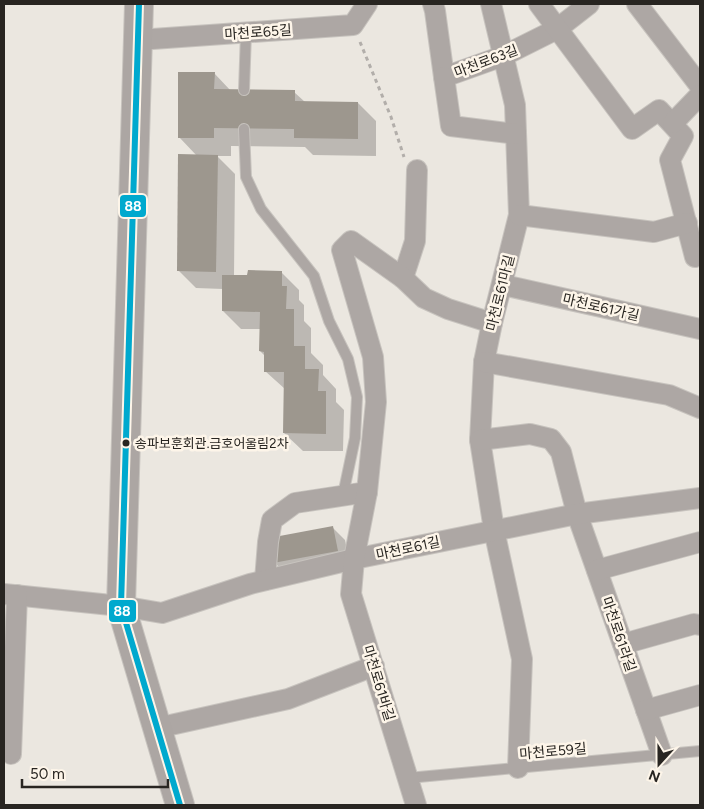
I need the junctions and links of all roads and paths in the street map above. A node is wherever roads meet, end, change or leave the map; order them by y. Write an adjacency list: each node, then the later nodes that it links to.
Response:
1 (139, 4): 11 (street)
2 (367, 4): 8 (street)
3 (433, 4): 13 (street, 마천로63길)
4 (491, 4): 12 (street, 마천로61마길)
5 (539, 4): 9 (street)
6 (589, 4): 9 (street, 마천로63길)
7 (638, 4): 14 (street)
8 (352, 25): 10 (street, 마천로65길); 20 (path)
9 (557, 29): 12 (street, 마천로63길); 17 (street)
10 (246, 33): 11 (street, 마천로65길); 15 (lane)
11 (138, 40): 41 (street)
12 (503, 56): 13 (street, 마천로63길); 19 (street, 마천로61마길)
13 (444, 77): 19 (street)
14 (700, 86)
15 (244, 90)
16 (700, 95): 17 (street)
17 (672, 123): 22 (street)
18 (244, 129): 32 (lane)
19 (516, 134): 21 (street, 마천로61마길)
20 (411, 164): 24 (street)
21 (519, 216): 22 (street); 25 (street, 마천로61마길)
22 (687, 223): 23 (street)
23 (695, 257)
24 (403, 278): 26 (street); 31 (street, 마천로61바길)
25 (503, 285): 26 (street, 마천로61마길); 27 (street, 마천로61가길)
26 (492, 324): 28 (street, 마천로61마길)
27 (700, 329)
28 (484, 362): 29 (street); 30 (street, 마천로61마길)
29 (700, 408)
30 (480, 440): 34 (street, 마천로61라길); 35 (street, 마천로61마길)
31 (367, 492): 32 (street); 37 (street, 마천로61바길)
32 (343, 495): 39 (street)
33 (700, 498): 34 (street, 마천로61길)
34 (577, 514): 35 (street, 마천로61길); 38 (street, 마천로61라길)
35 (494, 530): 37 (street, 마천로61길); 51 (street, 마천로61마길)
36 (700, 542): 38 (street)
37 (354, 559): 39 (street, 마천로61길); 44 (street, 마천로61바길)
38 (597, 570): 43 (street, 마천로61라길)
39 (265, 580): 41 (street, 마천로61길)
40 (11, 594): 41 (street, 마천로61길); 49 (street)
41 (121, 606): 47 (street)
42 (700, 625): 43 (street)
43 (622, 644): 46 (street, 마천로61라길)
44 (374, 666): 47 (street); 52 (street, 마천로61바길)
45 (700, 695): 46 (street)
46 (646, 710): 50 (street, 마천로61라길)
47 (157, 728): 53 (street)
48 (700, 751): 50 (lane, 마천로59길)
49 (11, 754)
50 (662, 755): 51 (lane, 마천로59길)
51 (518, 768): 52 (lane, 마천로59길)
52 (408, 778): 54 (street, 마천로61바길)
53 (180, 805)
54 (416, 805)

